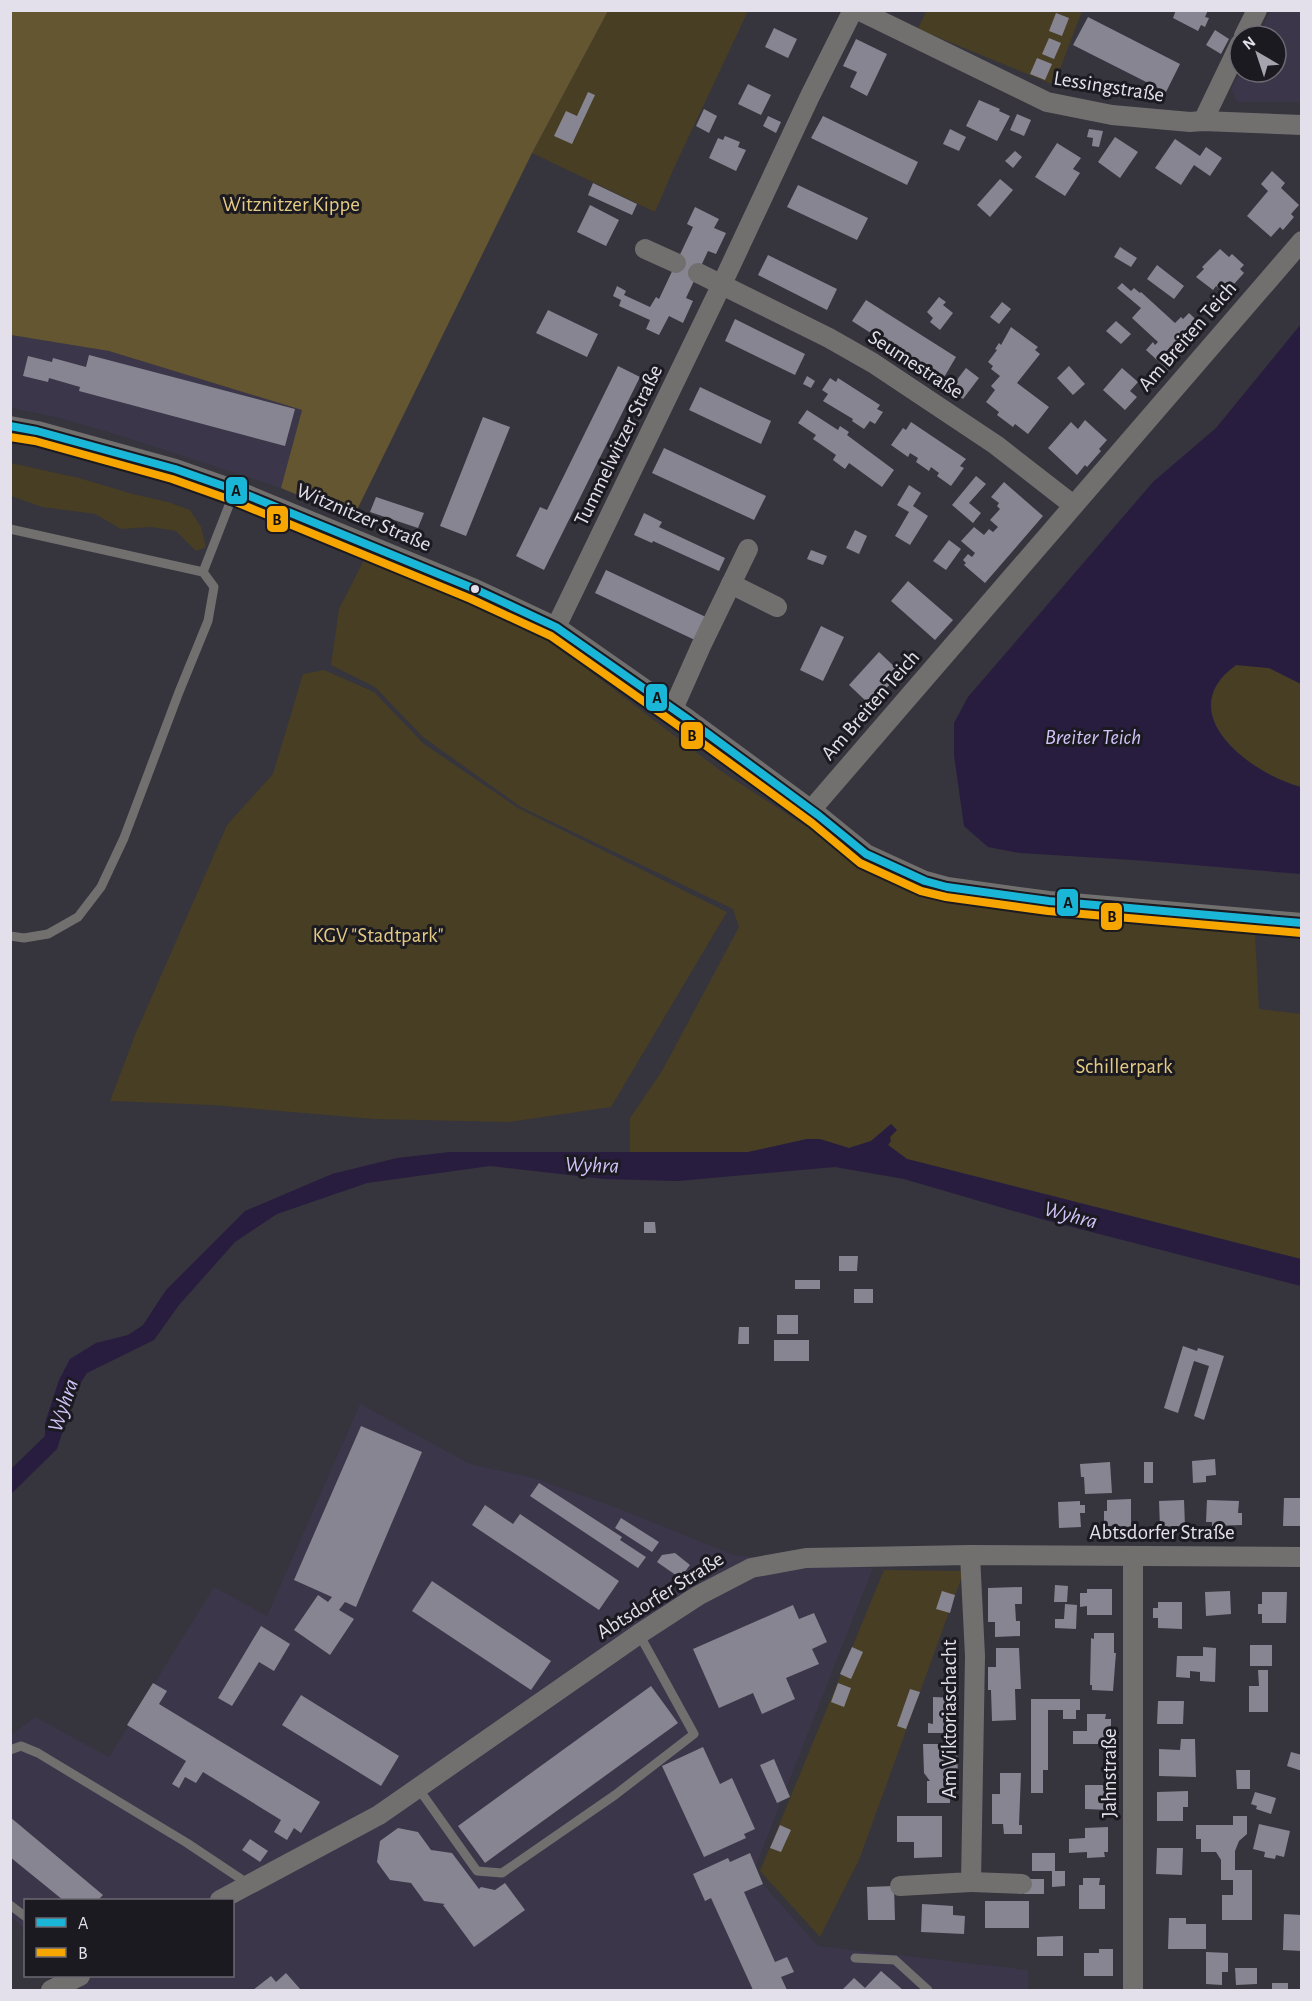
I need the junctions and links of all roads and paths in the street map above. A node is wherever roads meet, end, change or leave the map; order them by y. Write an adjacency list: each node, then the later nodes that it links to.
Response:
1 (856, 10): 5 (street, Lessingstraße); 11 (street, Tummelwitzer Straße)
2 (1257, 10): 3 (street)
3 (1250, 24)
4 (1228, 69): 5 (street)
5 (1203, 121): 6 (street, Lessingstraße)
6 (1302, 125)
7 (1302, 241): 14 (street, Am Breiten Teich)
8 (645, 249): 9 (street)
9 (676, 263)
10 (698, 273): 11 (street)
11 (722, 284): 14 (street, Seumestraße); 20 (street, Tummelwitzer Straße)
12 (10, 426): 13 (street, Witznitzer Straße)
13 (235, 490): 17 (lane); 20 (street, Witznitzer Straße)
14 (1073, 504): 22 (street, Am Breiten Teich)
15 (10, 529): 17 (lane)
16 (748, 549): 18 (street)
17 (202, 572): 24 (lane)
18 (731, 584): 19 (street); 21 (street)
19 (777, 607)
20 (556, 627): 21 (street, Witznitzer Straße)
21 (673, 709): 22 (street, Witznitzer Straße)
22 (811, 810): 23 (street)
23 (1302, 923)
24 (10, 936)
25 (970, 1555): 26 (street, Abtsdorfer Straße); 28 (street, Abtsdorfer Straße); 31 (street, Am Viktoriaschacht)
26 (1133, 1556): 27 (street, Abtsdorfer Straße); 42 (street, Jahnstraße)
27 (1302, 1557)
28 (639, 1634): 30 (street, Abtsdorfer Straße); 30 (lane)
29 (10, 1750): 33 (lane)
30 (418, 1788): 33 (street, Abtsdorfer Straße)
31 (971, 1882): 32 (street); 34 (street)
32 (1022, 1884)
33 (250, 1885): 35 (street, Abtsdorfer Straße)
34 (900, 1886)
35 (222, 1899)
36 (10, 1905): 37 (lane)
37 (24, 1916)
38 (855, 1958): 41 (lane)
39 (78, 1977): 40 (street)
40 (51, 1990)
41 (928, 1990)
42 (1133, 1990)

